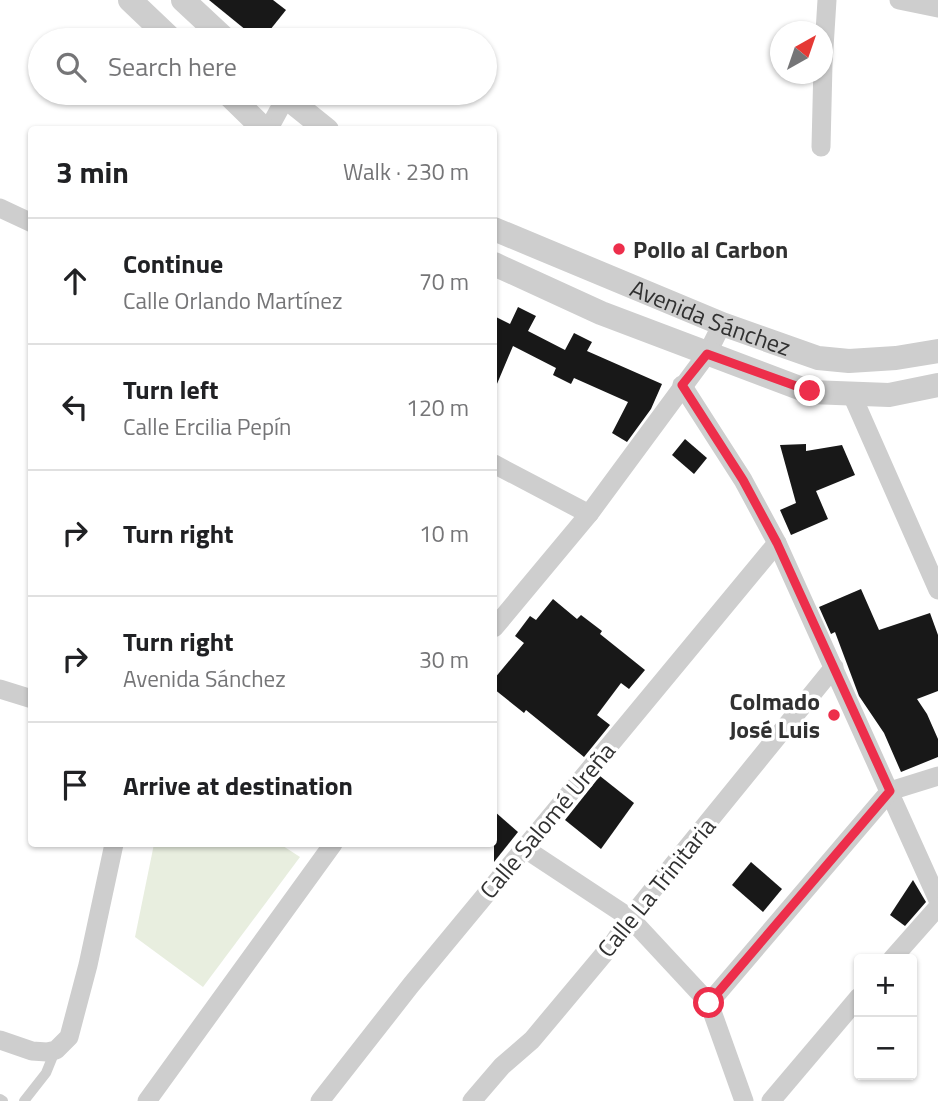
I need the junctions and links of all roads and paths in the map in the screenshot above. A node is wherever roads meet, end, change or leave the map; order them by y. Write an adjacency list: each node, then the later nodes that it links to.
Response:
1 (130, 0): 6 (street)
2 (183, 0): 7 (street)
3 (827, 0): 14 (street)
4 (899, 0): 5 (street)
5 (938, 8)
6 (159, 28)
7 (213, 28)
8 (240, 105): 11 (street)
9 (278, 105): 12 (street)
10 (296, 105): 13 (street)
11 (263, 126)
12 (269, 126)
13 (322, 126)
14 (821, 147)
15 (0, 208): 16 (street)
16 (28, 221)
17 (497, 230): 19 (street, Avenida Sánchez)
18 (497, 265): 21 (street, Avenida Sánchez)
19 (722, 324): 20 (street, Avenida Sánchez); 21 (street)
20 (938, 351)
21 (707, 354): 22 (street); 24 (street, Avenida Sánchez)
22 (682, 385): 26 (street); 27 (street)
23 (938, 385): 24 (street, Avenida Sánchez)
24 (852, 395): 28 (street)
25 (497, 466): 26 (street)
26 (589, 514): 29 (street)
27 (777, 543): 30 (street); 37 (street, Calle Salomé Ureña)
28 (938, 590)
29 (497, 624)
30 (834, 667): 34 (street); 40 (street, Calle La Trinitaria)
31 (0, 689): 32 (street)
32 (28, 698)
33 (938, 776): 34 (street)
34 (890, 791): 38 (street); 42 (street)
35 (113, 847): 45 (street)
36 (331, 847): 47 (street)
37 (524, 848): 40 (street); 48 (street, Calle Salomé Ureña)
38 (938, 900)
39 (938, 907): 41 (street)
40 (630, 918): 42 (street); 49 (street, Calle La Trinitaria)
41 (896, 954)
42 (709, 1003): 50 (street)
43 (854, 1003): 51 (street)
44 (0, 1040): 45 (street)
45 (63, 1043): 46 (lane)
46 (24, 1101)
47 (147, 1101)
48 (320, 1101)
49 (471, 1101)
50 (744, 1101)
51 (771, 1101)

